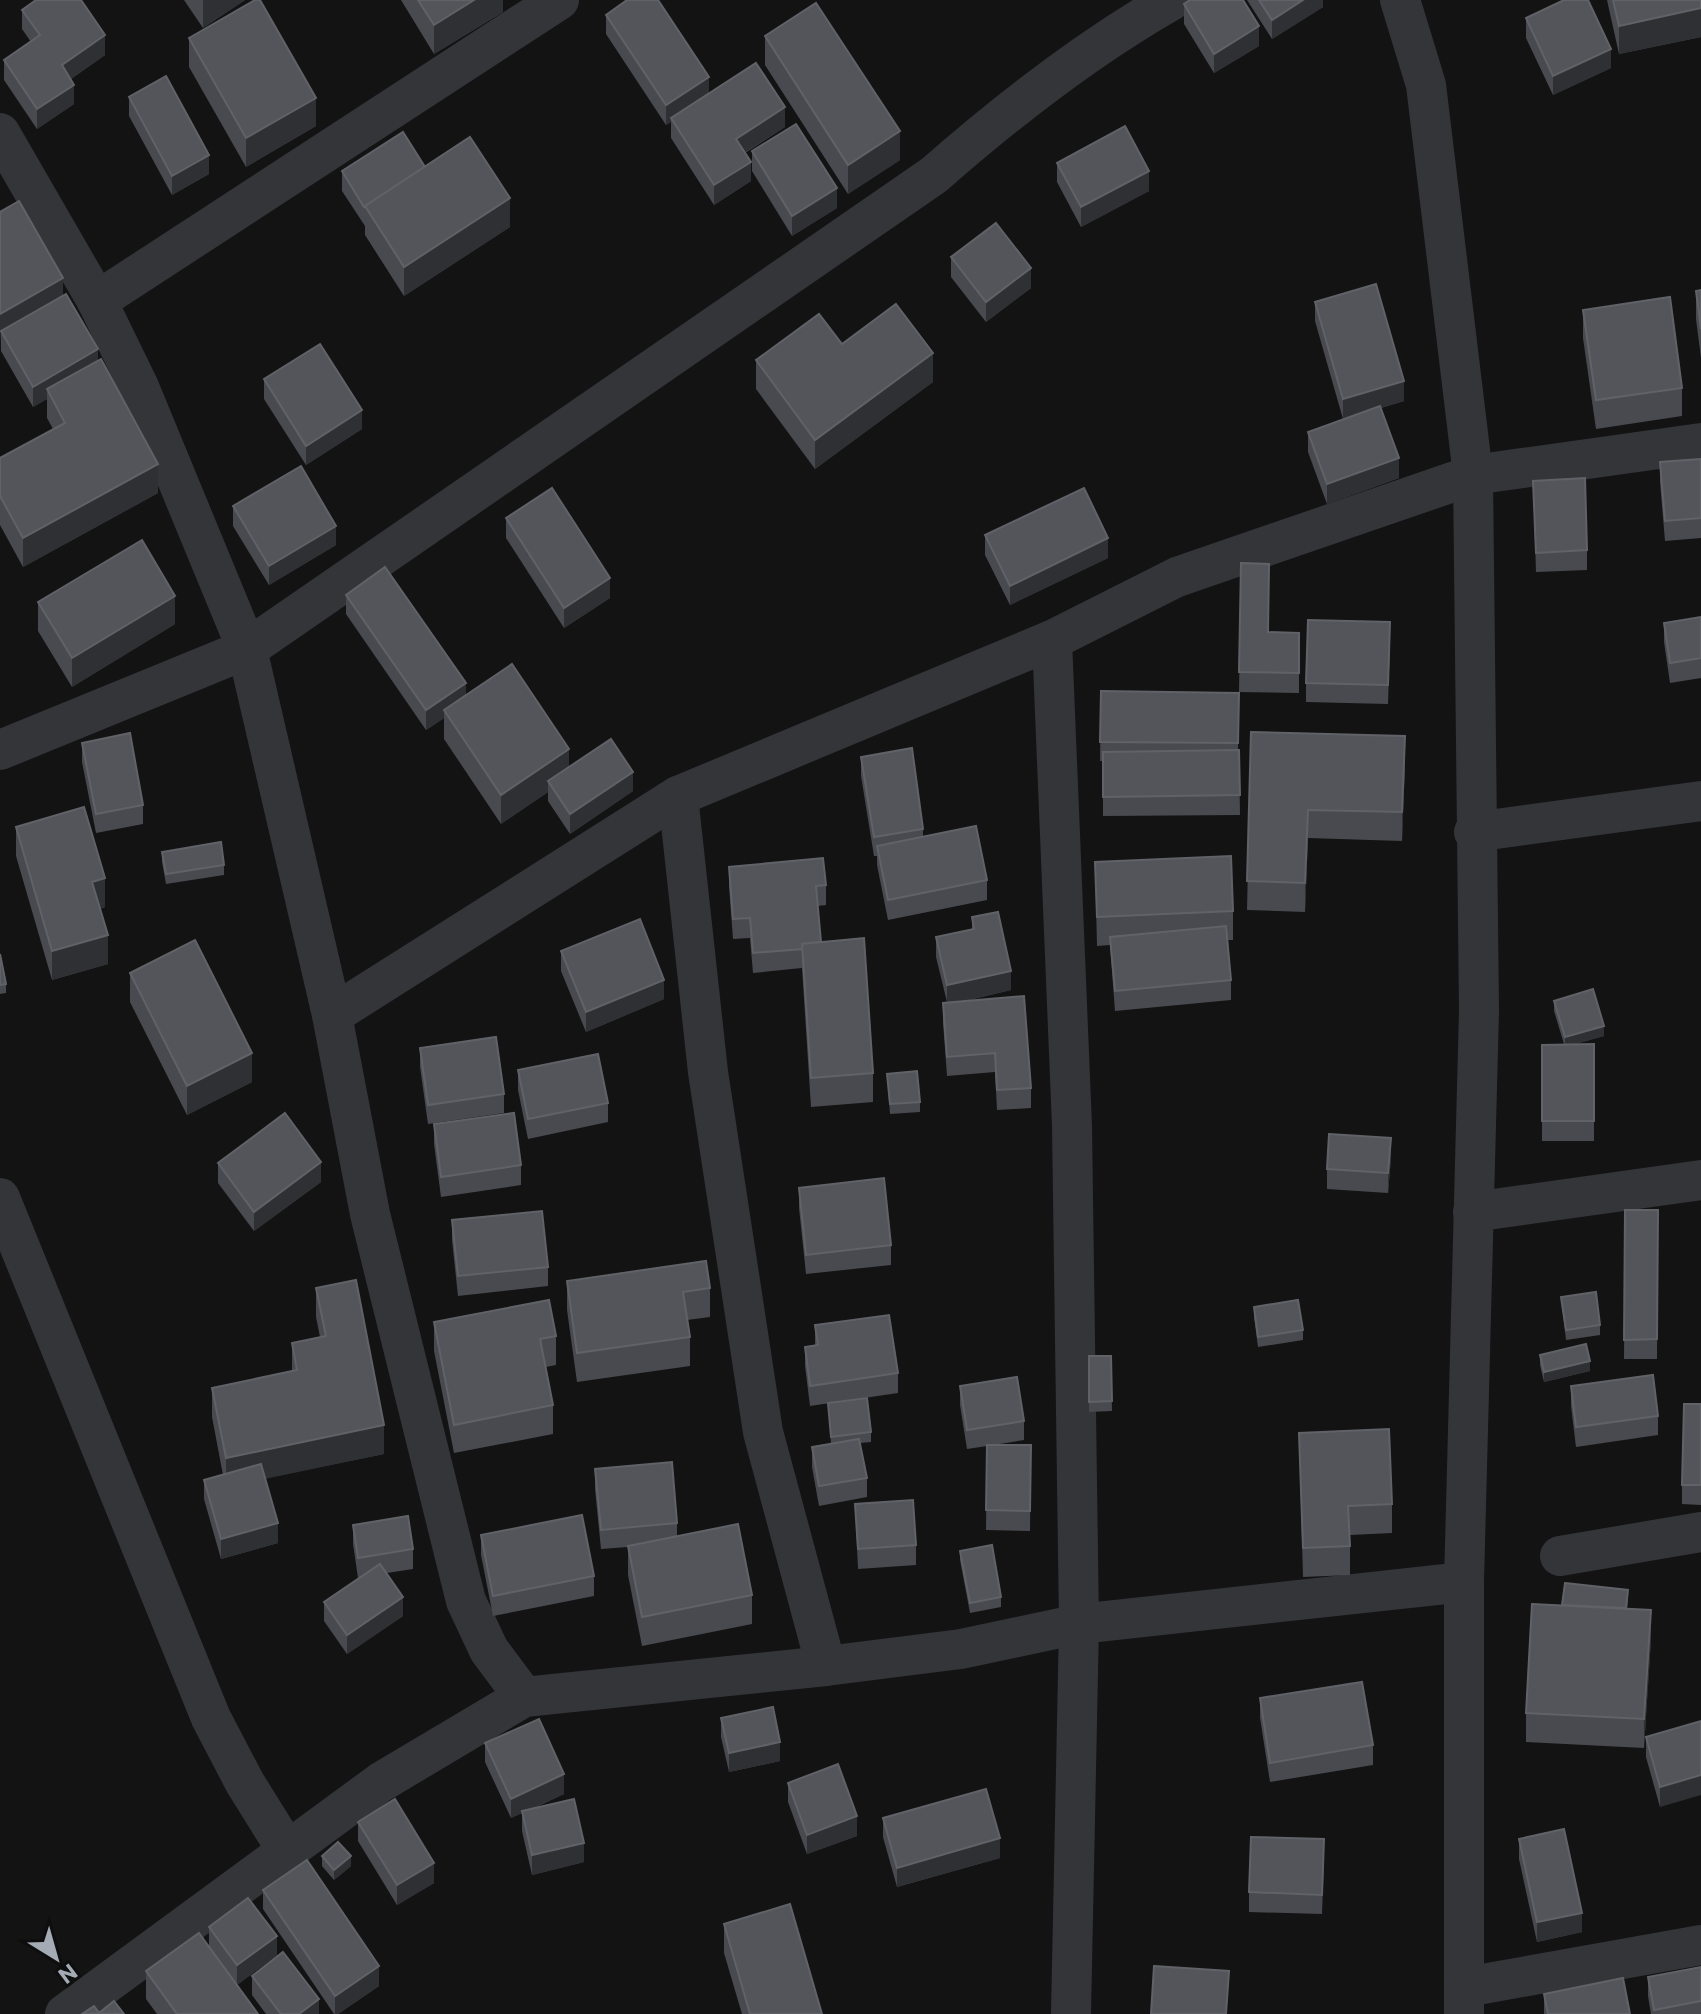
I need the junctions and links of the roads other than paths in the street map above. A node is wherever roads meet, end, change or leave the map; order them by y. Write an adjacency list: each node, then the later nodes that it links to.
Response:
1 (559, 0): 5 (street)
2 (1172, 0): 9 (street)
3 (1400, 0): 7 (street)
4 (0, 133): 5 (street)
5 (97, 301): 9 (street)
6 (1701, 443): 7 (street)
7 (1473, 475): 8 (street); 13 (street)
8 (1052, 640): 11 (street); 21 (street)
9 (247, 649): 10 (street); 14 (street)
10 (0, 750)
11 (678, 796): 14 (street); 22 (street)
12 (1701, 801): 13 (street)
13 (1474, 832): 17 (street)
14 (332, 1015): 23 (street)
15 (1701, 1180): 17 (street)
16 (0, 1198): 24 (street)
17 (1473, 1212): 20 (street)
18 (1701, 1532): 19 (street)
19 (1560, 1556)
20 (1464, 1582): 21 (street); 26 (street)
21 (1079, 1624): 22 (street); 28 (street)
22 (826, 1666): 23 (street)
23 (524, 1697): 24 (street)
24 (288, 1852): 27 (street)
25 (1701, 1945): 26 (street)
26 (1465, 2000)
27 (65, 2014)
28 (1071, 2014)

